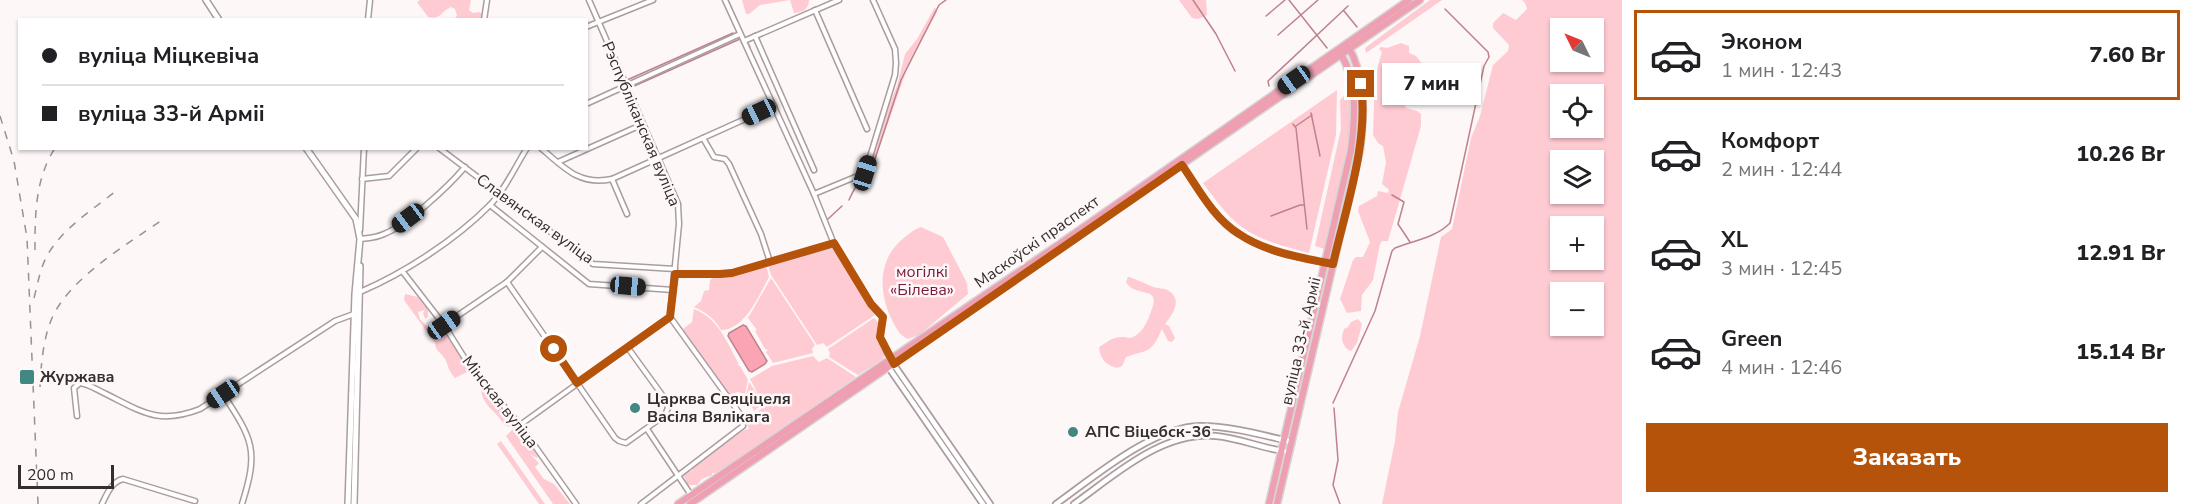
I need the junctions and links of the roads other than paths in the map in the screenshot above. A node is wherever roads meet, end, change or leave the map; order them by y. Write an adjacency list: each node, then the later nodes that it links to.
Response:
1 (206, 0): 12 (main road)
2 (370, 0): 13 (street)
3 (487, 0): 14 (street)
4 (589, 0): 15 (street, Рэспубліканская вуліца)
5 (653, 0): 15 (street)
6 (725, 0): 17 (street)
7 (838, 0): 11 (street)
8 (873, 0): 44 (street)
9 (1409, 0): 20 (main road, Маскоўскі праспект)
10 (1420, 0): 20 (main road, Маскоўскі праспект)
11 (815, 10): 18 (street); 26 (street)
12 (218, 18)
13 (369, 18)
14 (484, 18)
15 (598, 22): 16 (street); 22 (street, Рэспубліканская вуліца)
16 (588, 26)
17 (740, 34): 19 (street); 22 (street)
18 (755, 36): 19 (street); 40 (street)
19 (744, 41): 24 (street)
20 (1348, 46): 21 (main road, Маскоўскі праспект); 53 (main road, вуліца 33-й Арміі)
21 (1340, 52): 38 (main road, Маскоўскі праспект); 52 (main road, вуліца 33-й Арміі)
22 (625, 86): 23 (street); 25 (street, Рэспубліканская вуліца)
23 (588, 103)
24 (774, 106): 27 (street); 44 (street)
25 (642, 124): 28 (street); 36 (street, Рэспубліканская вуліца)
26 (867, 129)
27 (703, 138): 36 (street); 51 (street)
28 (588, 148)
29 (307, 150): 47 (main road)
30 (364, 150): 42 (street)
31 (415, 150): 42 (street)
32 (442, 150): 39 (street, Славянская вуліца)
33 (526, 150): 43 (street)
34 (543, 150): 37 (street)
35 (584, 150): 37 (street)
36 (657, 158): 41 (street); 55 (street, Рэспубліканская вуліца)
37 (557, 162): 41 (street)
38 (1181, 162): 52 (street); 65 (main road, Маскоўскі праспект)
39 (465, 167): 43 (street, Славянская вуліца); 48 (street)
40 (814, 170)
41 (612, 178): 46 (street)
42 (362, 179): 47 (street)
43 (499, 193): 45 (street); 55 (street, Славянская вуліца)
44 (814, 194): 49 (street)
45 (490, 205): 50 (street, Славянская вуліца); 54 (street)
46 (627, 214)
47 (360, 231): 48 (main road)
48 (360, 239): 58 (main road)
49 (834, 243): 51 (street, Славянская вуліца); 65 (street)
50 (542, 247): 56 (street); 57 (street, Славянская вуліца)
51 (770, 262): 55 (street, Славянская вуліца)
52 (1324, 262): 53 (street); 63 (main road, вуліца 33-й Арміі)
53 (1333, 264): 64 (main road, вуліца 33-й Арміі)
54 (403, 272): 58 (street); 61 (street, Мінская вуліца)
55 (675, 272): 57 (street, Рэспубліканская вуліца)
56 (507, 282): 61 (street); 68 (street)
57 (673, 290): 60 (street, Рэспубліканская вуліца)
58 (357, 293): 59 (main road)
59 (357, 314): 69 (street); 91 (main road); 92 (main road)
60 (670, 317): 62 (street); 81 (street)
61 (444, 325): 71 (street, Мінская вуліца)
62 (628, 348): 68 (street); 74 (street)
63 (1302, 358): 64 (main road); 66 (main road, вуліца 33-й Арміі)
64 (1310, 361): 67 (main road, вуліца 33-й Арміі)
65 (891, 364): 82 (street); 87 (main road, Маскоўскі праспект)
66 (1300, 367): 67 (main road); 77 (main road, вуліца 33-й Арміі)
67 (1309, 369): 78 (main road, вуліца 33-й Арміі)
68 (577, 383): 71 (street); 74 (street)
69 (223, 394): 70 (street); 90 (street)
70 (76, 416)
71 (520, 425): 93 (street, Мінская вуліца)
72 (1201, 426): 73 (street); 75 (street); 83 (street)
73 (1211, 426): 76 (street); 77 (street)
74 (647, 429): 81 (street)
75 (1202, 436): 76 (street); 85 (street)
76 (1211, 436): 79 (street)
77 (1283, 440): 78 (street); 79 (main road, вуліца 33-й Арміі)
78 (1292, 442): 80 (main road, вуліца 33-й Арміі)
79 (1281, 451): 80 (street); 100 (main road, вуліца 33-й Арміі)
80 (1289, 452): 101 (main road, вуліца 33-й Арміі)
81 (679, 475): 87 (street); 94 (street)
82 (967, 476): 96 (street); 97 (street)
83 (1093, 478): 84 (street); 85 (street)
84 (1084, 484): 86 (street); 98 (street)
85 (1100, 486): 86 (street)
86 (1090, 493): 99 (street)
87 (692, 500): 95 (main road, Маскоўскі праспект)
88 (195, 501): 89 (street)
89 (102, 504)
90 (243, 504)
91 (348, 504)
92 (354, 504)
93 (576, 504)
94 (641, 504)
95 (678, 504)
96 (983, 504)
97 (990, 504)
98 (1056, 504)
99 (1074, 504)
100 (1269, 504)
101 (1277, 504)

